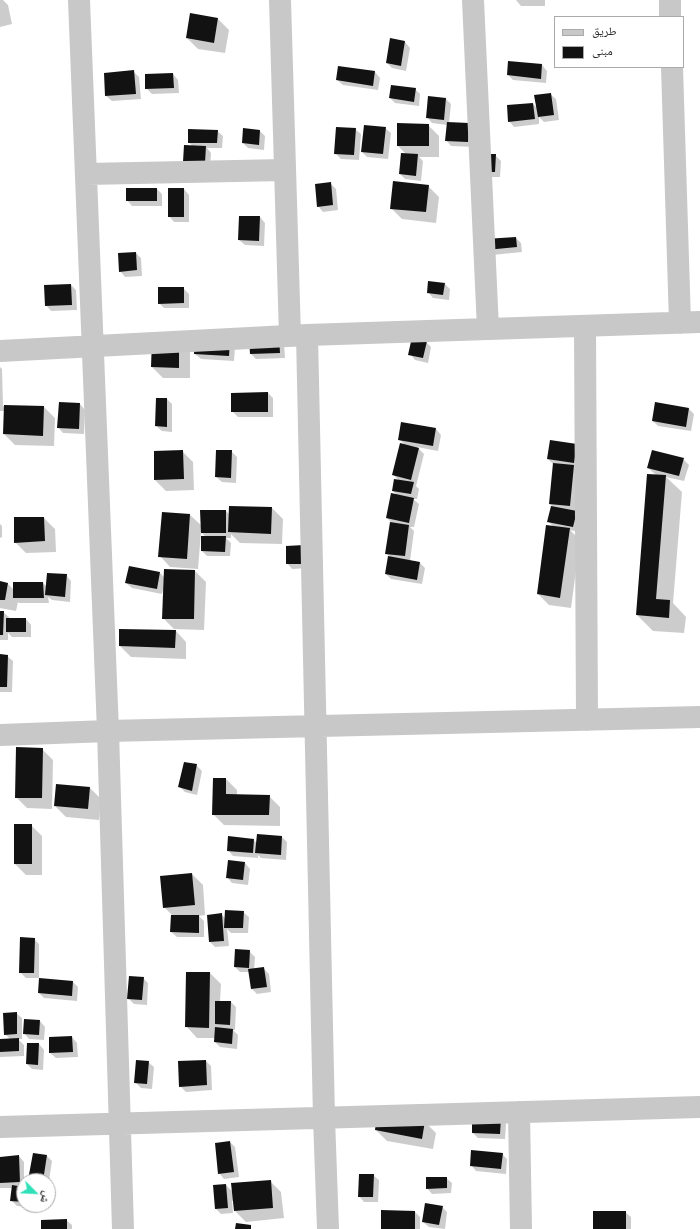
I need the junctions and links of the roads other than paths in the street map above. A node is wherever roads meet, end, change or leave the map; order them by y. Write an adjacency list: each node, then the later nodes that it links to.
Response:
1 (79, 0): 8 (street)
2 (280, 0): 7 (street)
3 (473, 0): 11 (street)
4 (670, 0): 5 (street)
5 (670, 16)
6 (672, 68): 9 (street)
7 (285, 170): 8 (street); 12 (street)
8 (86, 174): 13 (street)
9 (690, 323): 10 (street)
10 (585, 326): 11 (street); 16 (street)
11 (488, 329): 12 (street)
12 (298, 335): 13 (street); 17 (street)
13 (93, 346): 14 (street); 18 (street)
14 (0, 351)
15 (700, 717): 16 (street)
16 (587, 720): 17 (street)
17 (315, 726): 18 (street); 22 (street)
18 (108, 731): 19 (street); 23 (street)
19 (0, 735)
20 (700, 1107): 21 (street)
21 (519, 1112): 22 (street); 27 (street)
22 (324, 1118): 23 (street); 26 (street)
23 (119, 1124): 24 (street); 25 (street)
24 (0, 1127)
25 (122, 1229)
26 (328, 1229)
27 (521, 1229)

